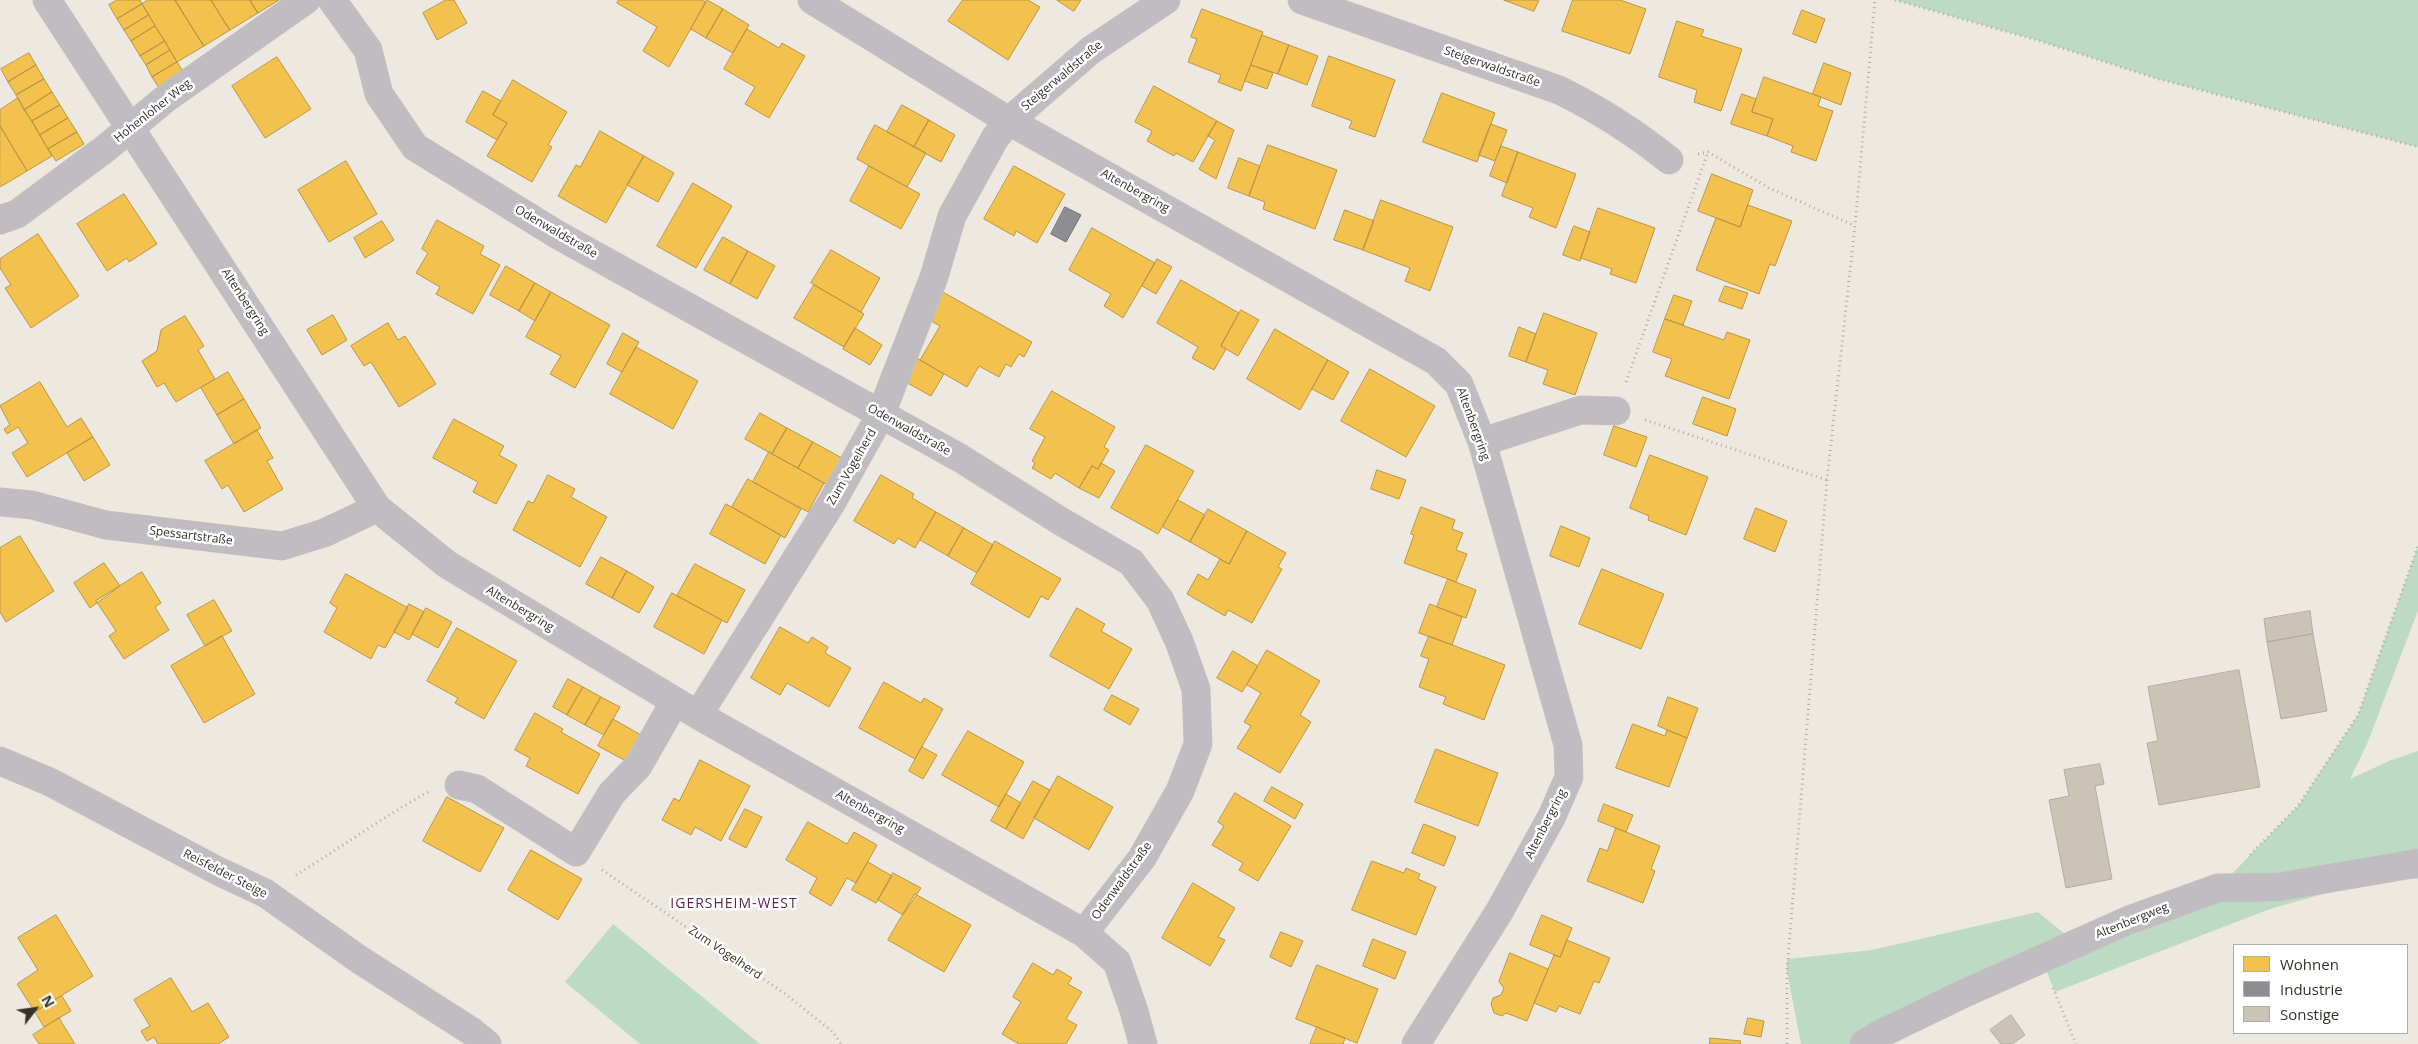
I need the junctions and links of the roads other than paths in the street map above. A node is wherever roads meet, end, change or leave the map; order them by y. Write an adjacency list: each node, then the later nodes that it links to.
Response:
1 (47, 0): 8 (street, Altenbergring)
2 (306, 0): 8 (street, Hohenloher Weg)
3 (332, 0): 12 (street, Odenwaldstraße)
4 (812, 0): 7 (street, Altenbergring)
5 (1166, 0): 7 (street, Steigerwaldstraße)
6 (1302, 0): 9 (street, Steigerwaldstraße)
7 (1009, 121): 12 (street, Zum Vogelherd); 13 (street, Altenbergring)
8 (130, 128): 10 (street, Hohenloher Weg); 15 (street, Altenbergring)
9 (1669, 160)
10 (0, 220)
11 (1616, 411): 13 (street)
12 (881, 414): 17 (street, Zum Vogelherd); 21 (street, Odenwaldstraße)
13 (1482, 442): 24 (street, Altenbergring)
14 (0, 502): 15 (street, Spessartstraße)
15 (377, 508): 16 (street, Altenbergring)
16 (675, 701): 17 (street, Altenbergring); 19 (street)
17 (698, 716): 21 (street, Altenbergring)
18 (0, 761): 22 (street, Reisfelder Steige)
19 (459, 785)
20 (2418, 863): 25 (street, Altenbergweg)
21 (1084, 932): 23 (street, Altenbergring)
22 (487, 1044)
23 (1143, 1044)
24 (1416, 1044)
25 (1864, 1044)

